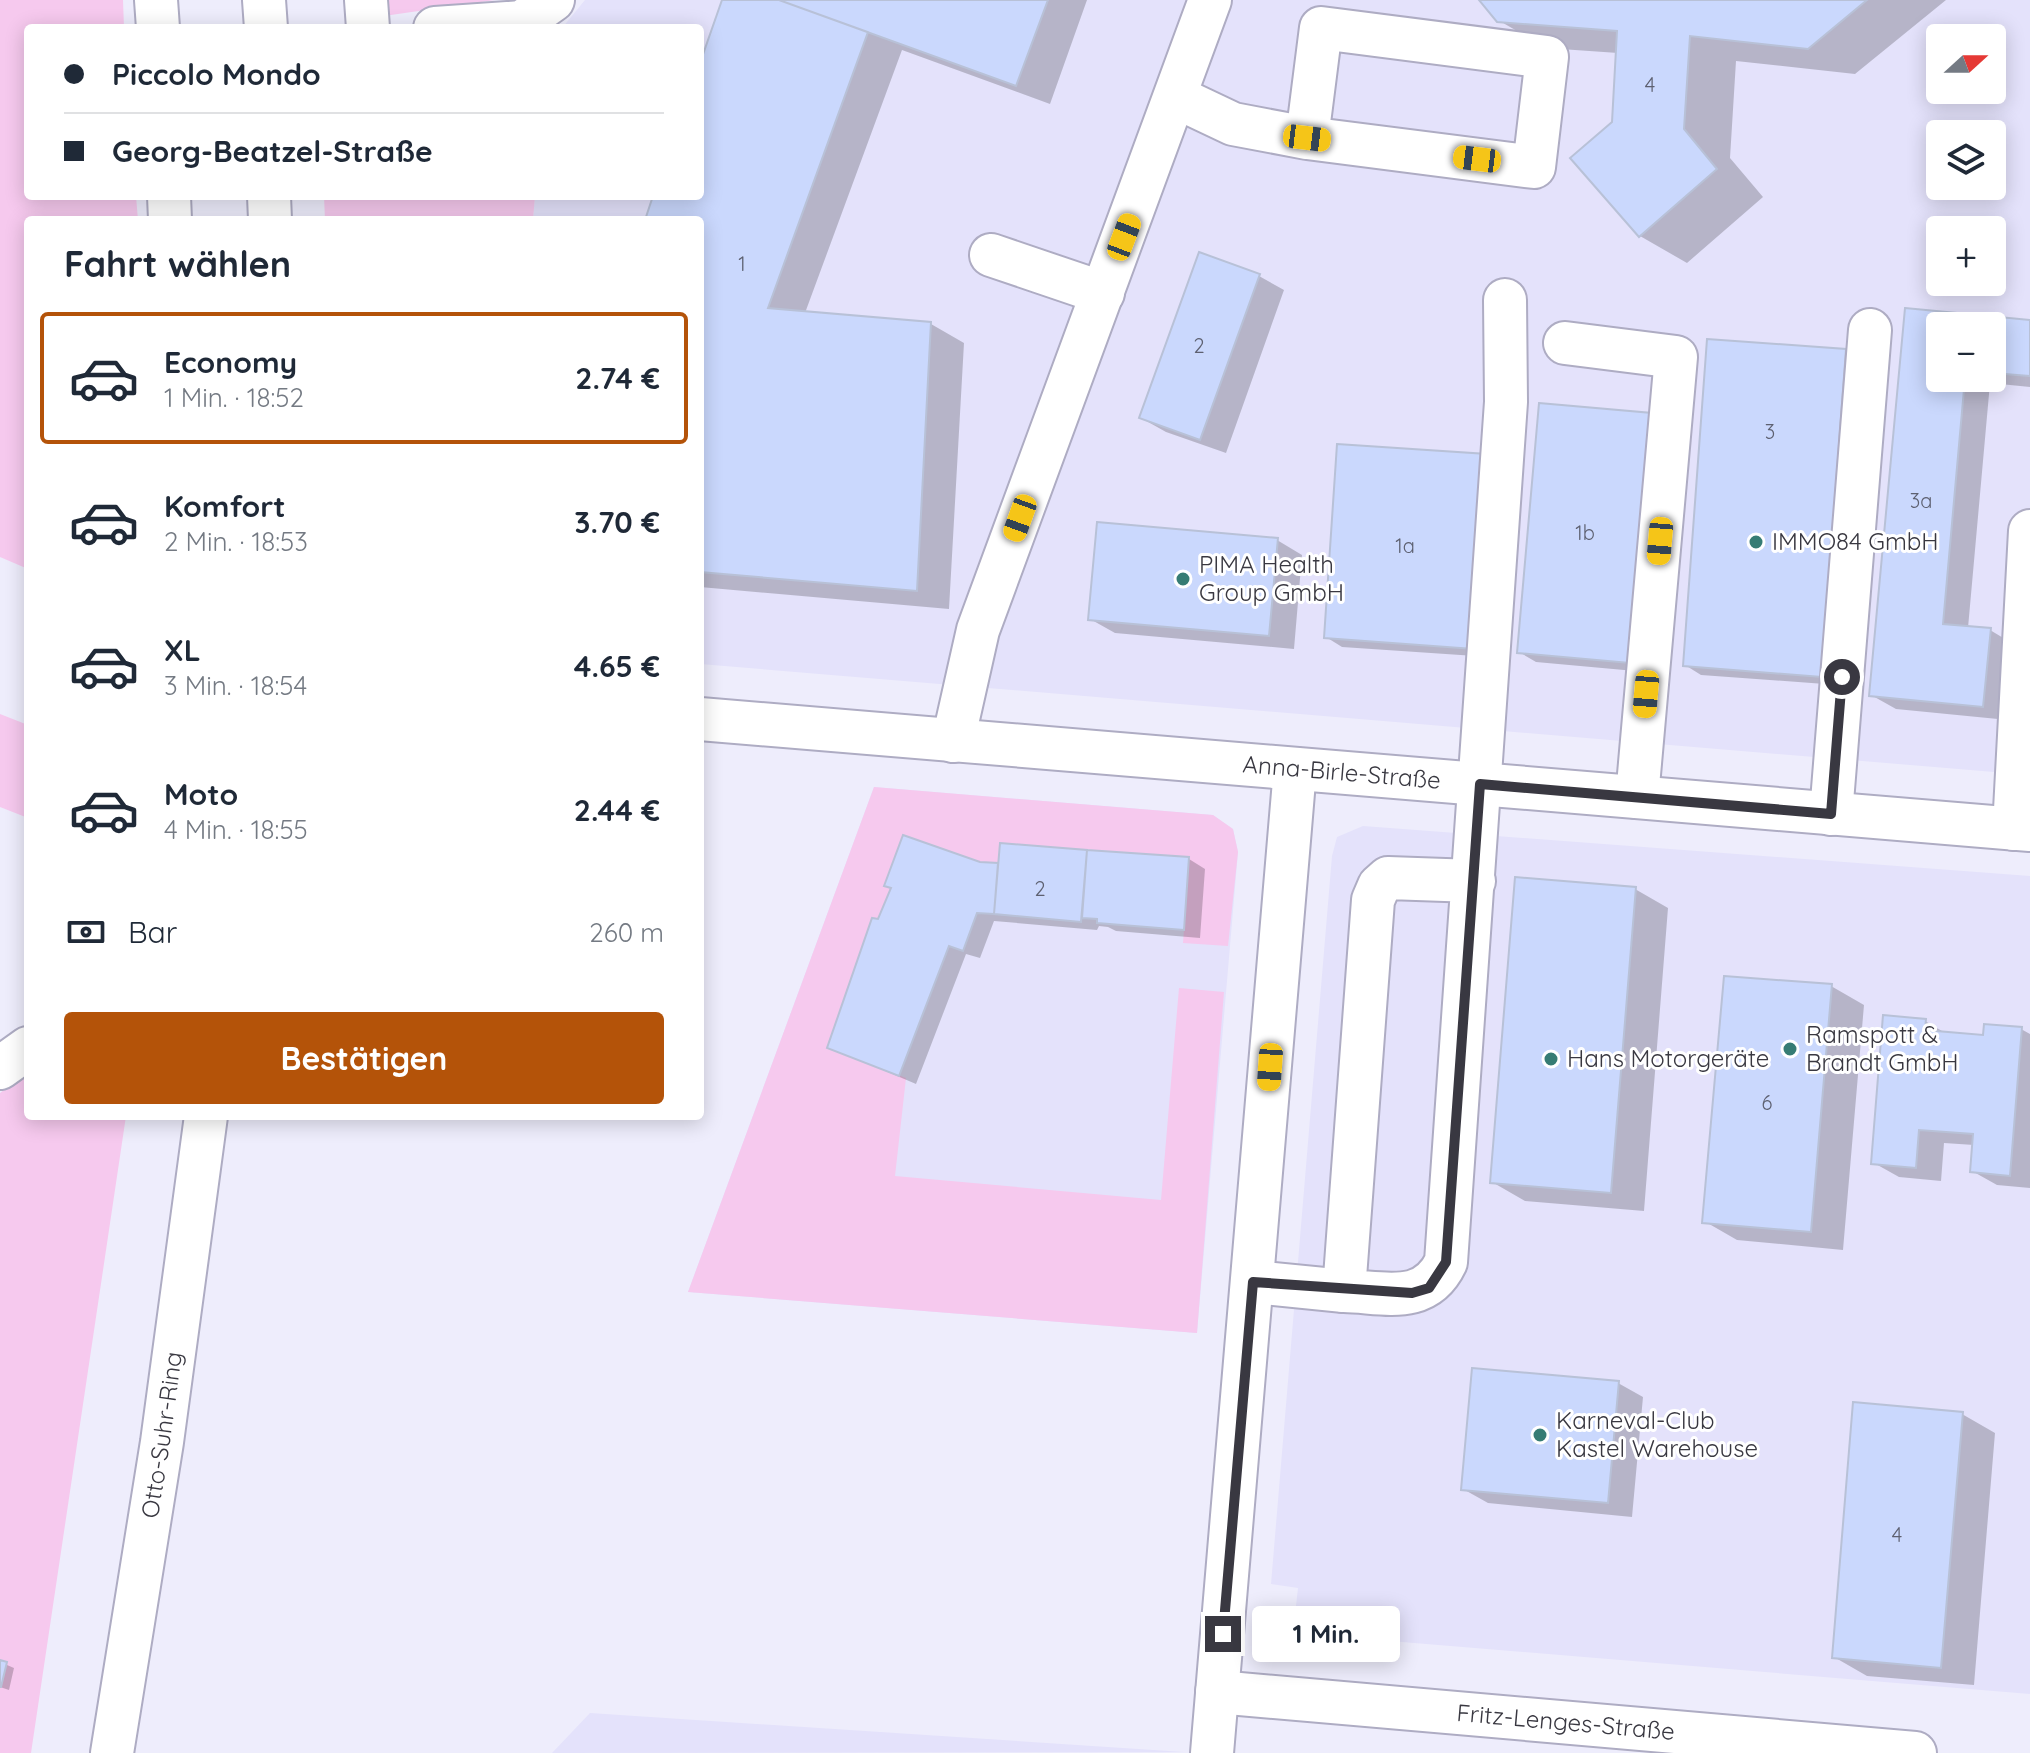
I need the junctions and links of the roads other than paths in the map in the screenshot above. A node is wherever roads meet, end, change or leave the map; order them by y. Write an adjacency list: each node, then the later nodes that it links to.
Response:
1 (156, 0): 6 (street)
2 (264, 0): 7 (street)
3 (366, 0): 8 (street)
4 (553, 0): 9 (street)
5 (1210, 0): 10 (street)
6 (158, 24)
7 (266, 24)
8 (368, 24)
9 (493, 24)
10 (1176, 97): 11 (street); 13 (street)
11 (1307, 138): 11 (street)
12 (991, 255): 13 (street)
13 (1103, 293): 19 (street)
14 (1505, 300): 21 (street)
15 (1870, 330): 23 (street)
16 (1565, 343): 22 (street)
17 (2030, 531): 24 (street)
18 (704, 719): 19 (street, Anna-Birle-Straße)
19 (953, 741): 20 (street, Anna-Birle-Straße)
20 (1295, 769): 21 (street, Anna-Birle-Straße); 29 (street)
21 (1480, 784): 22 (street, Anna-Birle-Straße); 25 (street)
22 (1637, 797): 23 (street, Anna-Birle-Straße)
23 (1831, 814): 24 (street, Anna-Birle-Straße)
24 (2022, 830)
25 (1474, 881): 30 (street); 30 (street)
26 (24, 1051): 27 (street)
27 (0, 1068)
28 (205, 1120): 33 (street, Otto-Suhr-Ring)
29 (1253, 1282): 30 (street); 31 (street)
30 (1344, 1291)
31 (1217, 1692): 32 (street, Fritz-Lenges-Straße); 34 (street)
32 (1672, 1742): 35 (street, Fritz-Lenges-Straße)
33 (112, 1753)
34 (1212, 1753)
35 (1915, 1753)

